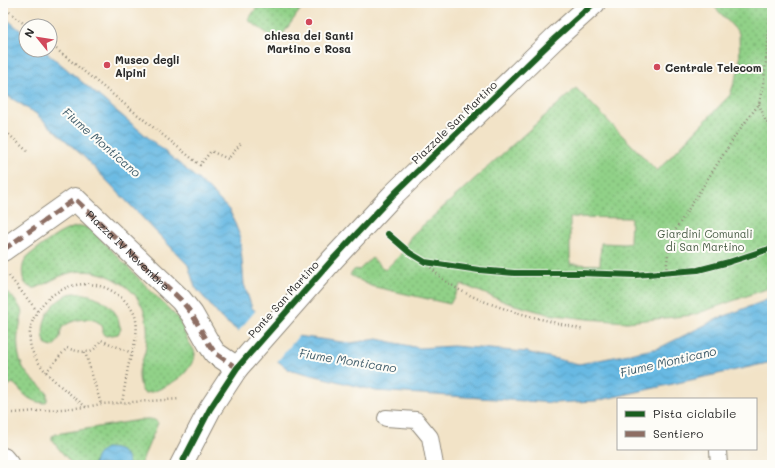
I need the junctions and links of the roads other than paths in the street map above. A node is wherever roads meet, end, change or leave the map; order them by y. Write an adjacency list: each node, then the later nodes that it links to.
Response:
1 (593, 3): 3 (street, Piazzale San Martino)
2 (3, 250): 4 (street, Piazza IV Novembre)
3 (333, 259): 4 (street, Ponte San Martino)
4 (243, 360): 8 (street)
5 (386, 418): 9 (lane)
6 (3, 459): 7 (street)
7 (8, 465)
8 (181, 465)
9 (435, 465)

